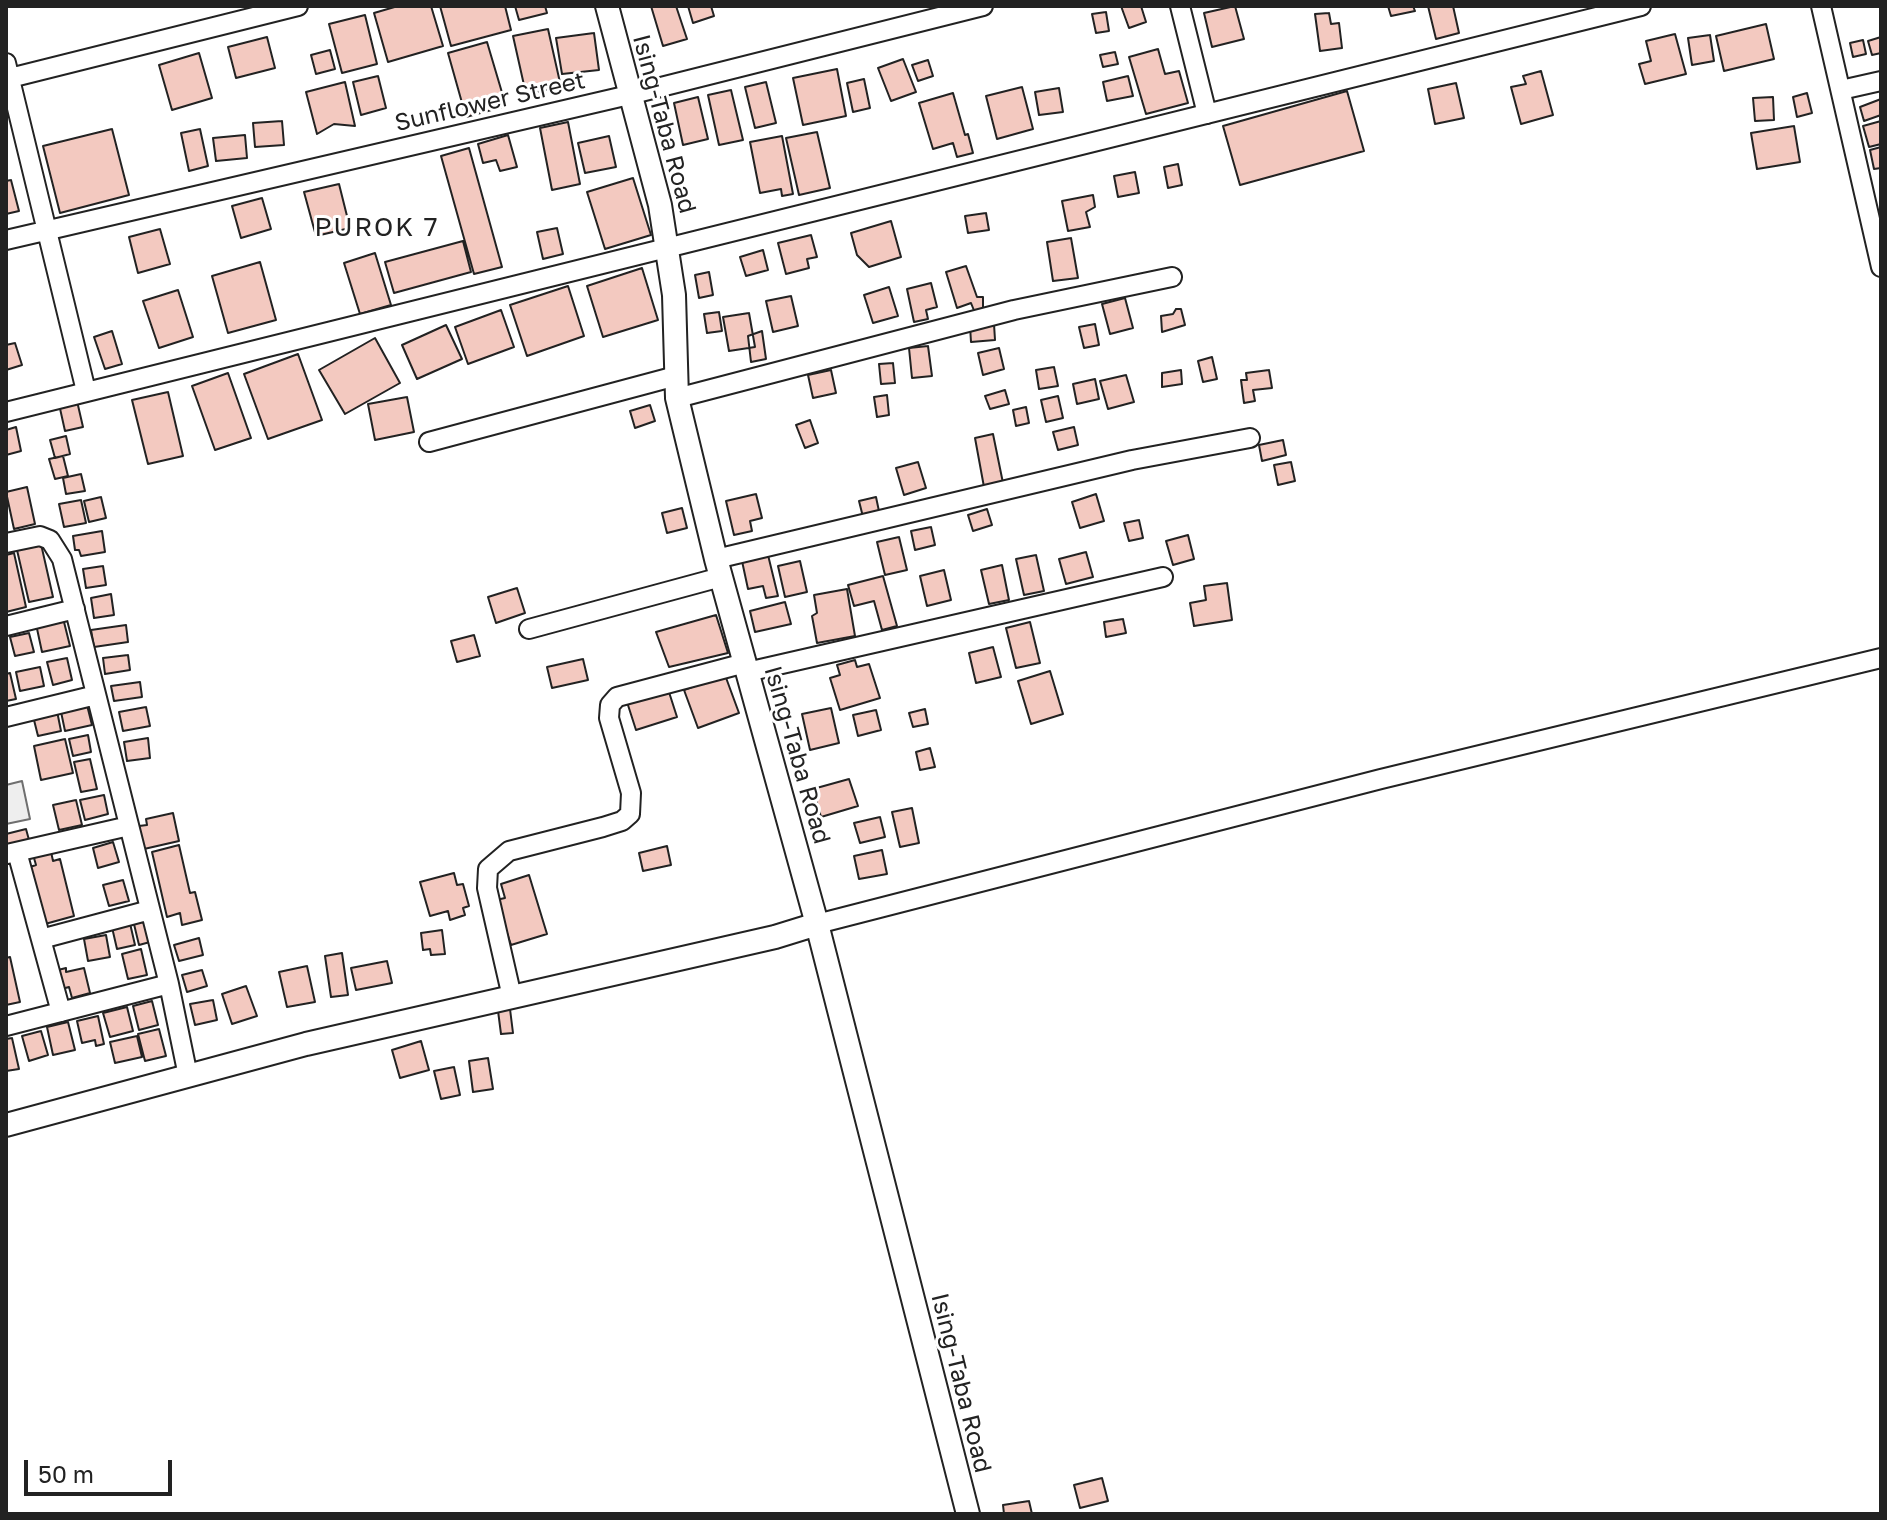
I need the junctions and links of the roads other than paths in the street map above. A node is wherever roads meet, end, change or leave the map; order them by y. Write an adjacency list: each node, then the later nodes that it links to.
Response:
1 (298, 6): 7 (street)
2 (607, 6): 10 (street, Ising-Taba Road)
3 (983, 6): 10 (street, Sunflower Street)
4 (1180, 6): 11 (street)
5 (1641, 6): 11 (street)
6 (1821, 6): 9 (street)
7 (7, 73): 12 (street)
8 (1881, 81): 9 (street)
9 (1841, 90): 15 (street)
10 (629, 95): 12 (street, Sunflower Street); 14 (street, Ising-Taba Road)
11 (1207, 114): 14 (street)
12 (46, 229): 13 (street, Sunflower Street); 18 (street)
13 (6, 240)
14 (668, 246): 17 (street, Ising-Taba Road); 18 (street)
15 (1881, 267)
16 (1172, 277): 17 (street)
17 (676, 387): 21 (street); 23 (street, Ising-Taba Road)
18 (86, 391): 19 (street)
19 (6, 412)
20 (1250, 438): 23 (street)
21 (429, 442)
22 (6, 543): 25 (street)
23 (718, 568): 27 (street); 29 (street, Ising-Taba Road)
24 (1163, 577): 29 (street)
25 (75, 609): 26 (street); 30 (street)
26 (6, 626)
27 (529, 629)
28 (1881, 658): 35 (street)
29 (746, 668): 35 (street, Ising-Taba Road); 38 (street)
30 (96, 695): 31 (street); 32 (street)
31 (6, 717)
32 (129, 826): 33 (street); 34 (street)
33 (11, 853): 36 (street)
34 (150, 910): 36 (street); 37 (street)
35 (817, 924): 38 (street); 43 (street, Ising-Taba Road)
36 (41, 939): 39 (street)
37 (169, 984): 39 (street); 41 (street)
38 (512, 997): 41 (street)
39 (61, 1012): 40 (street)
40 (6, 1026)
41 (188, 1076): 42 (street)
42 (6, 1125)
43 (968, 1514)

